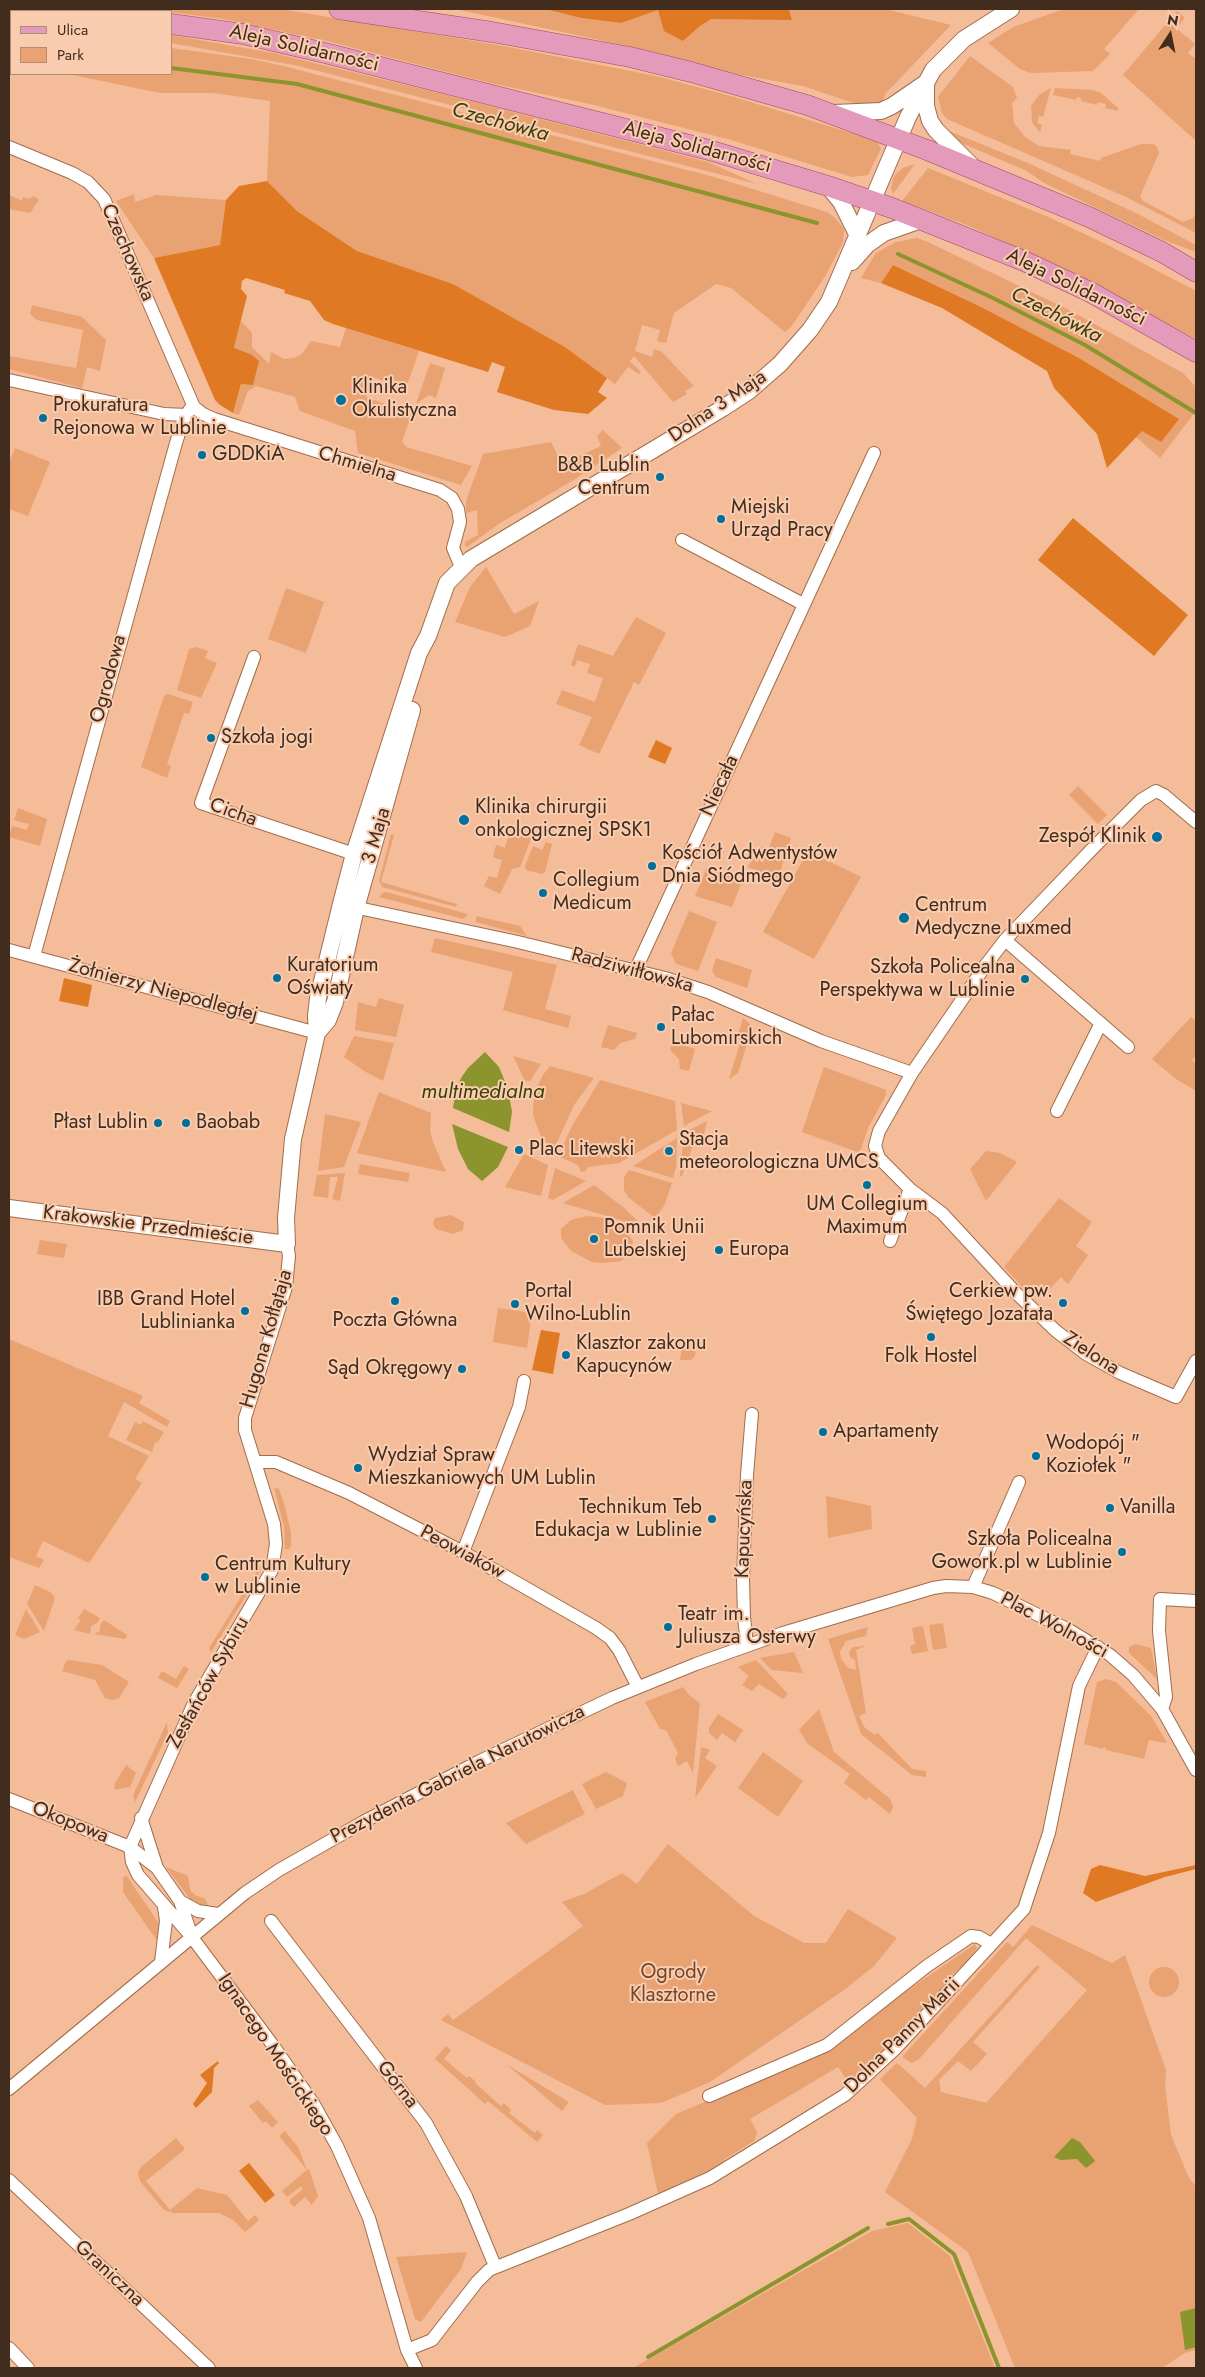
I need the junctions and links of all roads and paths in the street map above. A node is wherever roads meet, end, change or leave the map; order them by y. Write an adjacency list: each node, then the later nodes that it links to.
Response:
1 (339, 9): 5 (main road)
2 (1011, 9): 4 (street)
3 (172, 24): 9 (main road, Aleja Solidarności)
4 (926, 82): 5 (street); 6 (street, Dolna 3 Maja); 8 (street)
5 (830, 113): 6 (main road)
6 (900, 139): 8 (main road); 10 (street, Dolna 3 Maja)
7 (9, 147): 17 (street, Czechowska)
8 (974, 168): 13 (main road)
9 (828, 186): 10 (main road, Aleja Solidarności); 12 (street)
10 (873, 201): 11 (main road, Aleja Solidarności); 12 (street, Dolna 3 Maja)
11 (921, 220): 14 (street); 15 (main road, Aleja Solidarności)
12 (858, 236): 14 (street, Dolna 3 Maja)
13 (1196, 272)
14 (842, 273): 20 (street, Dolna 3 Maja)
15 (1196, 352)
16 (9, 380): 17 (street, Chmielna)
17 (191, 411): 20 (street, Chmielna); 29 (street, Ogrodowa)
18 (874, 453): 21 (street, Niecała)
19 (682, 540): 21 (street)
20 (462, 566): 22 (street, 3 Maja)
21 (804, 604): 30 (street, Niecała)
22 (428, 636): 25 (street, 3 Maja); 26 (street, 3 Maja)
23 (254, 657): 25 (street, Cicha)
24 (1196, 822): 27 (street, Zielona)
25 (354, 854): 26 (street, 3 Maja)
26 (349, 906): 30 (street, Radziwiłłowska); 32 (street, 3 Maja)
27 (1005, 940): 31 (street); 34 (street, Zielona)
28 (9, 950): 29 (street, Żołnierzy Niepodległej)
29 (34, 956): 32 (street, Żołnierzy Niepodległej)
30 (636, 969): 34 (street, Radziwiłłowska)
31 (1101, 1023): 33 (street); 35 (street)
32 (317, 1033): 39 (street, 3 Maja)
33 (1128, 1047)
34 (912, 1073): 36 (street, Zielona)
35 (1057, 1111)
36 (910, 1189): 38 (street); 40 (street, Zielona)
37 (9, 1208): 39 (street, Krakowskie Przedmieście)
38 (890, 1241)
39 (287, 1244): 43 (street, Hugona Kołłątaja)
40 (1196, 1361)
41 (524, 1381): 45 (street)
42 (752, 1414): 48 (street, Kapucyńska)
43 (255, 1462): 45 (street, Peowiaków); 54 (street, Zesłańców Sybiru)
44 (1018, 1482): 46 (street)
45 (463, 1552): 50 (street, Peowiaków)
46 (973, 1587): 48 (street, Prezydenta Gabriela Narutowicza); 49 (street, Plac Wolności)
47 (1196, 1601): 51 (street)
48 (748, 1645): 50 (street, Prezydenta Gabriela Narutowicza)
49 (1098, 1647): 51 (street, Plac Wolności); 62 (street, Dolna Panny Marii)
50 (638, 1687): 59 (street, Prezydenta Gabriela Narutowicza)
51 (1162, 1709): 52 (street, Plac Wolności)
52 (1196, 1770)
53 (9, 1799): 55 (street, Okopowa)
54 (141, 1818): 55 (street, Zesłańców Sybiru); 56 (street)
55 (130, 1848): 56 (street, Okopowa); 58 (street, Okopowa)
56 (157, 1868): 57 (street, Okopowa)
57 (180, 1901): 59 (street); 61 (street, Okopowa)
58 (164, 1907): 61 (street, Okopowa); 63 (street)
59 (218, 1914): 61 (street, Prezydenta Gabriela Narutowicza)
60 (271, 1921): 67 (street, Górna)
61 (191, 1936): 63 (street, Prezydenta Gabriela Narutowicza); 69 (street, Ignacego Mościckiego)
62 (991, 1944): 65 (street); 67 (street, Dolna Panny Marii)
63 (161, 1962): 64 (street, Prezydenta Gabriela Narutowicza)
64 (9, 2089)
65 (710, 2096)
66 (9, 2180): 71 (street, Graniczna)
67 (495, 2266): 69 (street, Dolna Panny Marii)
68 (9, 2348): 70 (street)
69 (406, 2350): 72 (street); 73 (street)
70 (28, 2368)
71 (209, 2368)
72 (406, 2368)
73 (416, 2368)

